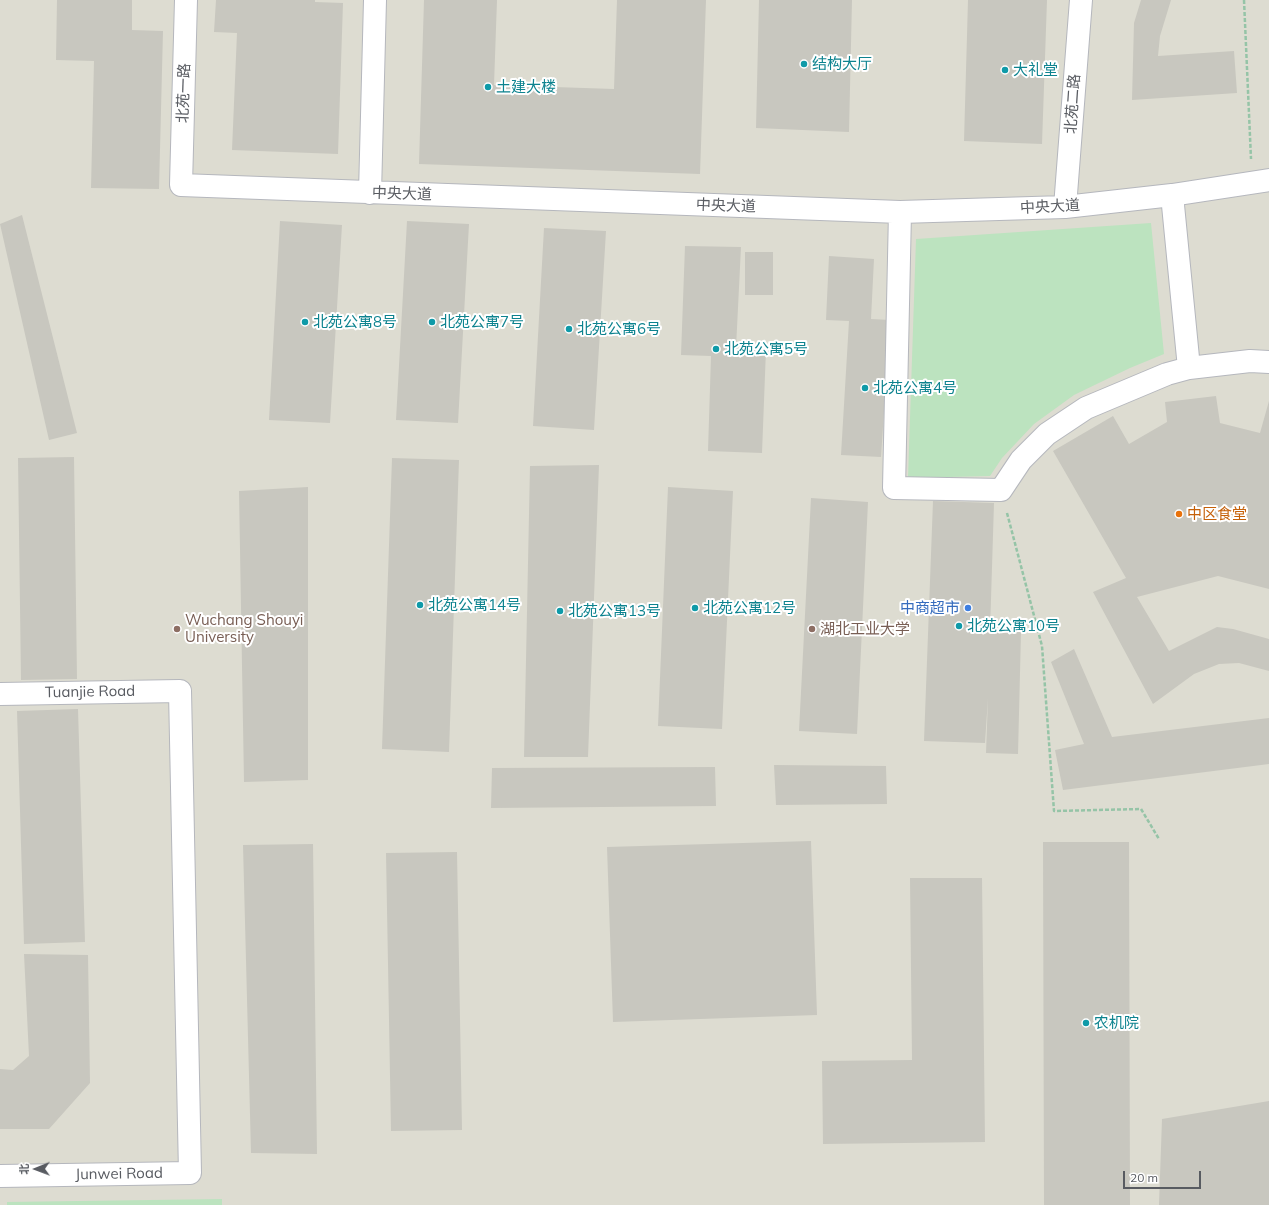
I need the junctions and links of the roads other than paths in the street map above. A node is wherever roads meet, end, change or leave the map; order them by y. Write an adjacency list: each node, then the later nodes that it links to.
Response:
1 (186, 0): 5 (street, 北苑一路)
2 (375, 0): 6 (street)
3 (1081, 0): 8 (street, 北苑二路)
4 (1260, 181): 7 (street, 中央大道)
5 (181, 185): 6 (street, 中央大道)
6 (370, 193): 9 (street, 中央大道)
7 (1172, 195): 8 (street, 中央大道); 11 (street)
8 (1065, 207): 9 (street, 中央大道)
9 (900, 212): 11 (street)
10 (1269, 362): 11 (street)
11 (1189, 368)
12 (0, 694): 13 (street, Tuanjie Road)
13 (190, 1173): 14 (street, Junwei Road)
14 (0, 1176)

